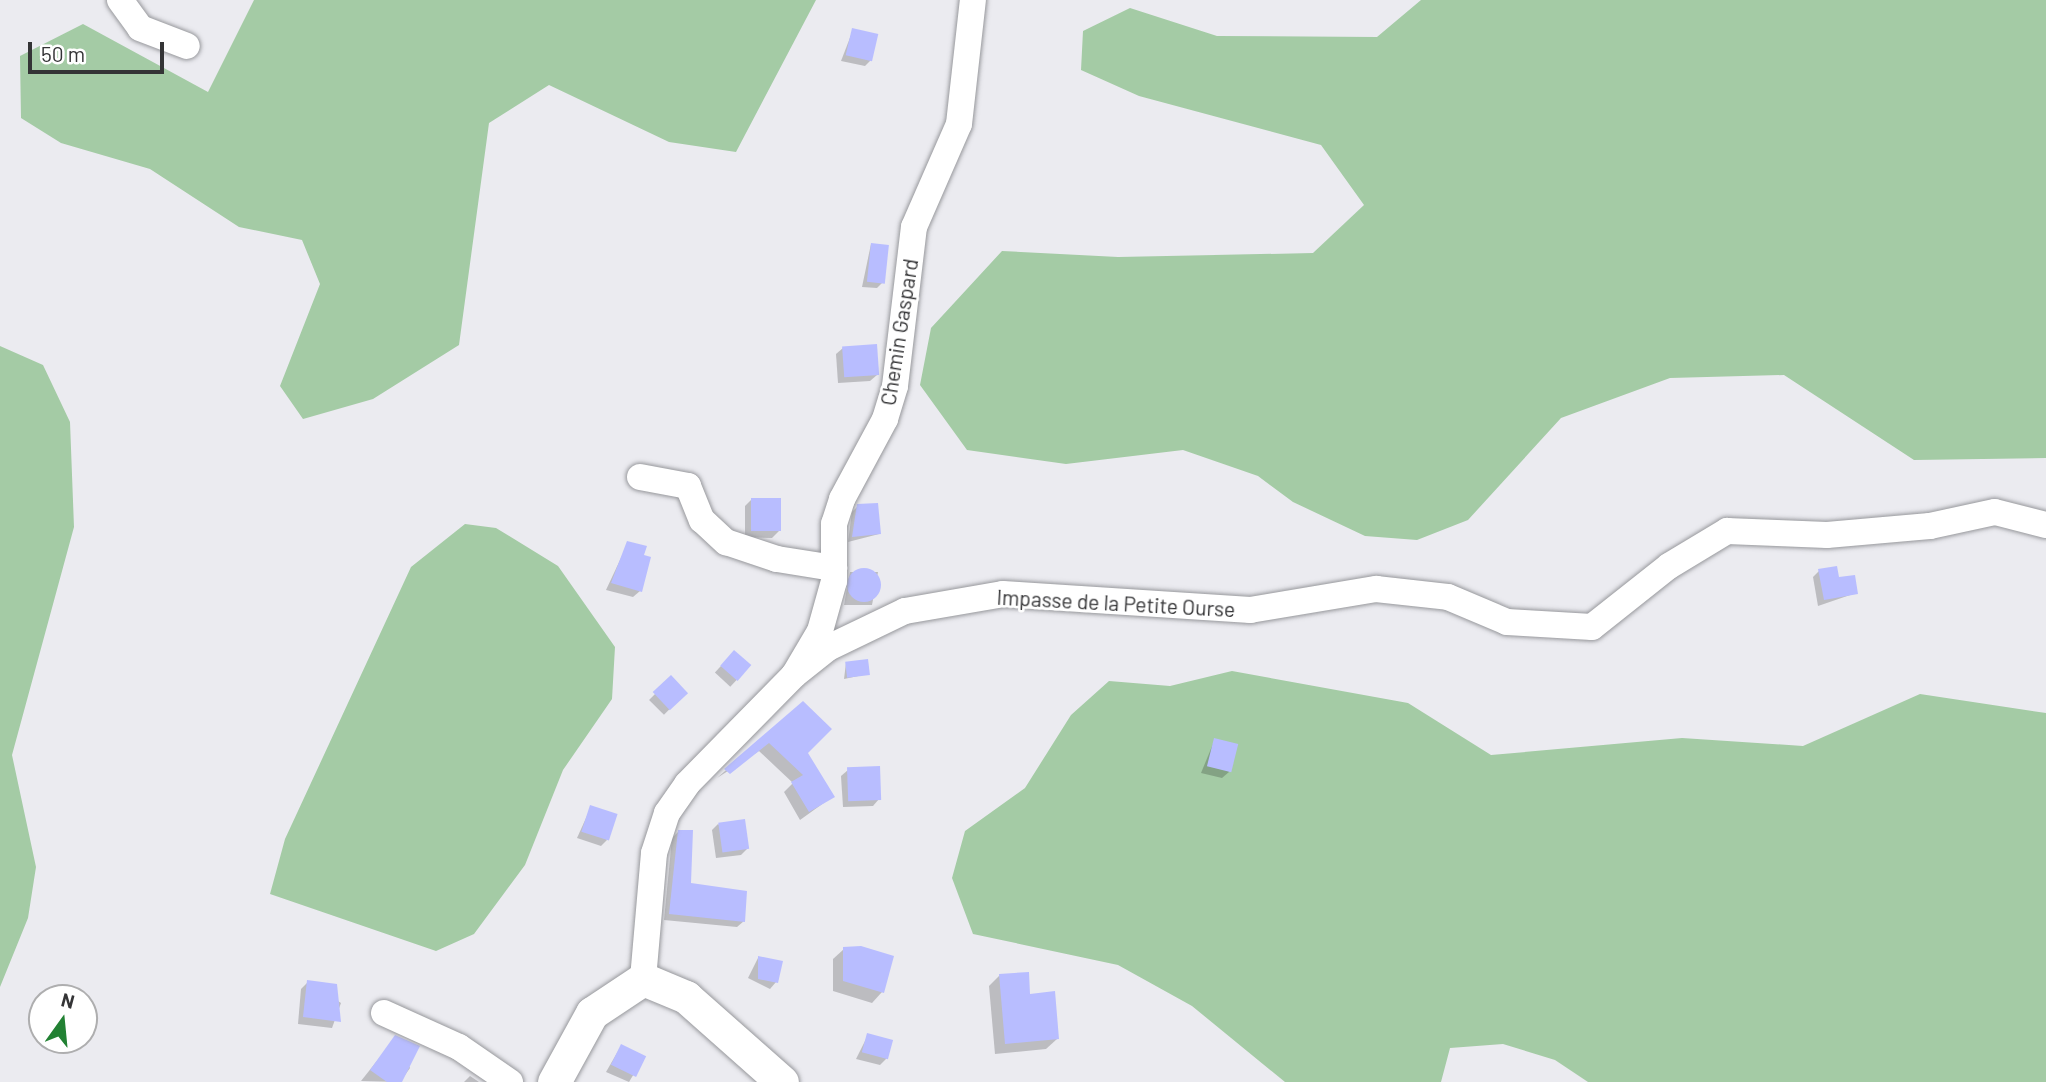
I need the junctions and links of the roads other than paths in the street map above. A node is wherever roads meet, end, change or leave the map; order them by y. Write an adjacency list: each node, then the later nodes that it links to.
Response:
1 (120, 0): 3 (street)
2 (973, 0): 6 (street, Chemin Gaspard)
3 (187, 46)
4 (639, 477): 6 (street)
5 (2046, 525): 7 (street, Impasse de la Petite Ourse)
6 (834, 568): 7 (street, Chemin Gaspard)
7 (794, 676): 8 (street, Chemin Gaspard)
8 (643, 979): 11 (main road); 12 (main road)
9 (384, 1013): 10 (street)
10 (510, 1082)
11 (554, 1082)
12 (782, 1082)

